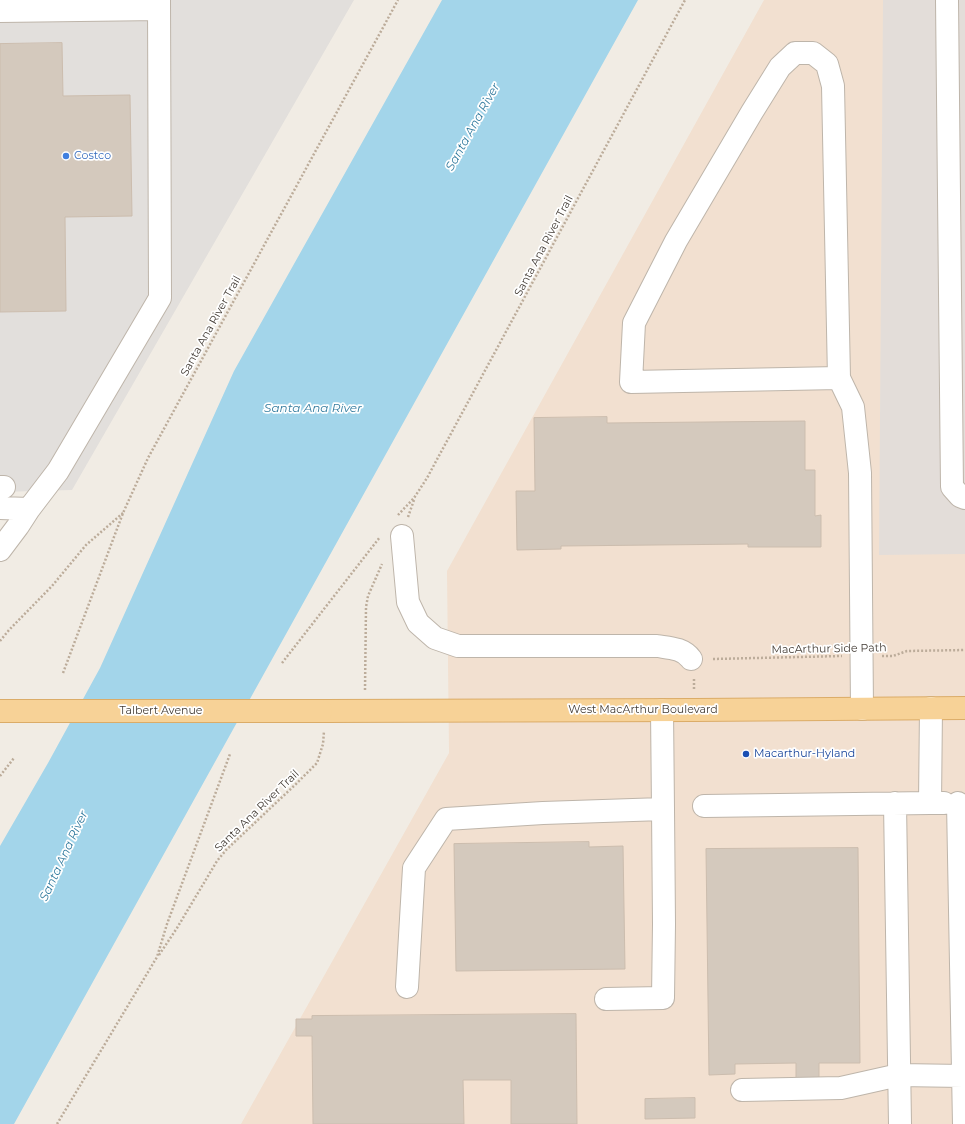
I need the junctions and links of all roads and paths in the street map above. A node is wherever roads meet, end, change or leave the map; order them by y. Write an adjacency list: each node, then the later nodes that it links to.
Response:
1 (398, 0): 14 (path, Santa Ana River Trail)
2 (686, 0): 11 (path, Santa Ana River Trail)
3 (947, 0): 6 (lane)
4 (159, 4): 5 (lane); 15 (lane)
5 (0, 11)
6 (956, 68): 7 (lane)
7 (957, 183): 8 (lane)
8 (958, 279): 10 (lane)
9 (839, 378): 9 (lane); 22 (lane)
10 (958, 395): 12 (lane)
11 (414, 498): 16 (path, Santa Ana River Trail); 16 (path, Santa Ana River Trail)
12 (965, 498)
13 (0, 508): 15 (lane)
14 (123, 513): 20 (path); 25 (path, Santa Ana River Trail)
15 (16, 520): 18 (lane)
16 (399, 527): 23 (lane)
17 (380, 537): 24 (path)
18 (0, 550)
19 (383, 563): 29 (path)
20 (0, 642)
21 (965, 650): 22 (path, MacArthur Side Path)
22 (862, 656): 23 (path, MacArthur Side Path); 28 (lane)
23 (691, 659): 31 (path)
24 (282, 664)
25 (63, 673)
26 (931, 708): 27 (main road, West MacArthur Boulevard); 28 (main road, West MacArthur Boulevard); 38 (lane)
27 (965, 708)
28 (862, 709): 31 (main road, West MacArthur Boulevard)
29 (365, 710): 30 (main road, West MacArthur Boulevard); 33 (main road, West MacArthur Boulevard)
30 (662, 710): 31 (main road, West MacArthur Boulevard); 41 (lane)
31 (694, 710)
32 (0, 711): 33 (main road, Talbert Avenue, bridge)
33 (324, 711): 42 (path, Santa Ana River Trail)
34 (230, 754): 42 (path, Santa Ana River Trail)
35 (14, 758): 36 (path)
36 (0, 776)
37 (895, 803): 38 (lane); 40 (lane); 45 (lane)
38 (930, 803): 39 (lane)
39 (962, 803): 46 (lane)
40 (704, 806)
41 (663, 809): 43 (lane); 44 (lane)
42 (157, 957): 48 (path, Santa Ana River Trail)
43 (407, 987)
44 (606, 999)
45 (898, 1075): 46 (lane); 47 (lane); 49 (lane)
46 (963, 1076): 50 (lane)
47 (742, 1090)
48 (58, 1124)
49 (900, 1124)
50 (964, 1124)

